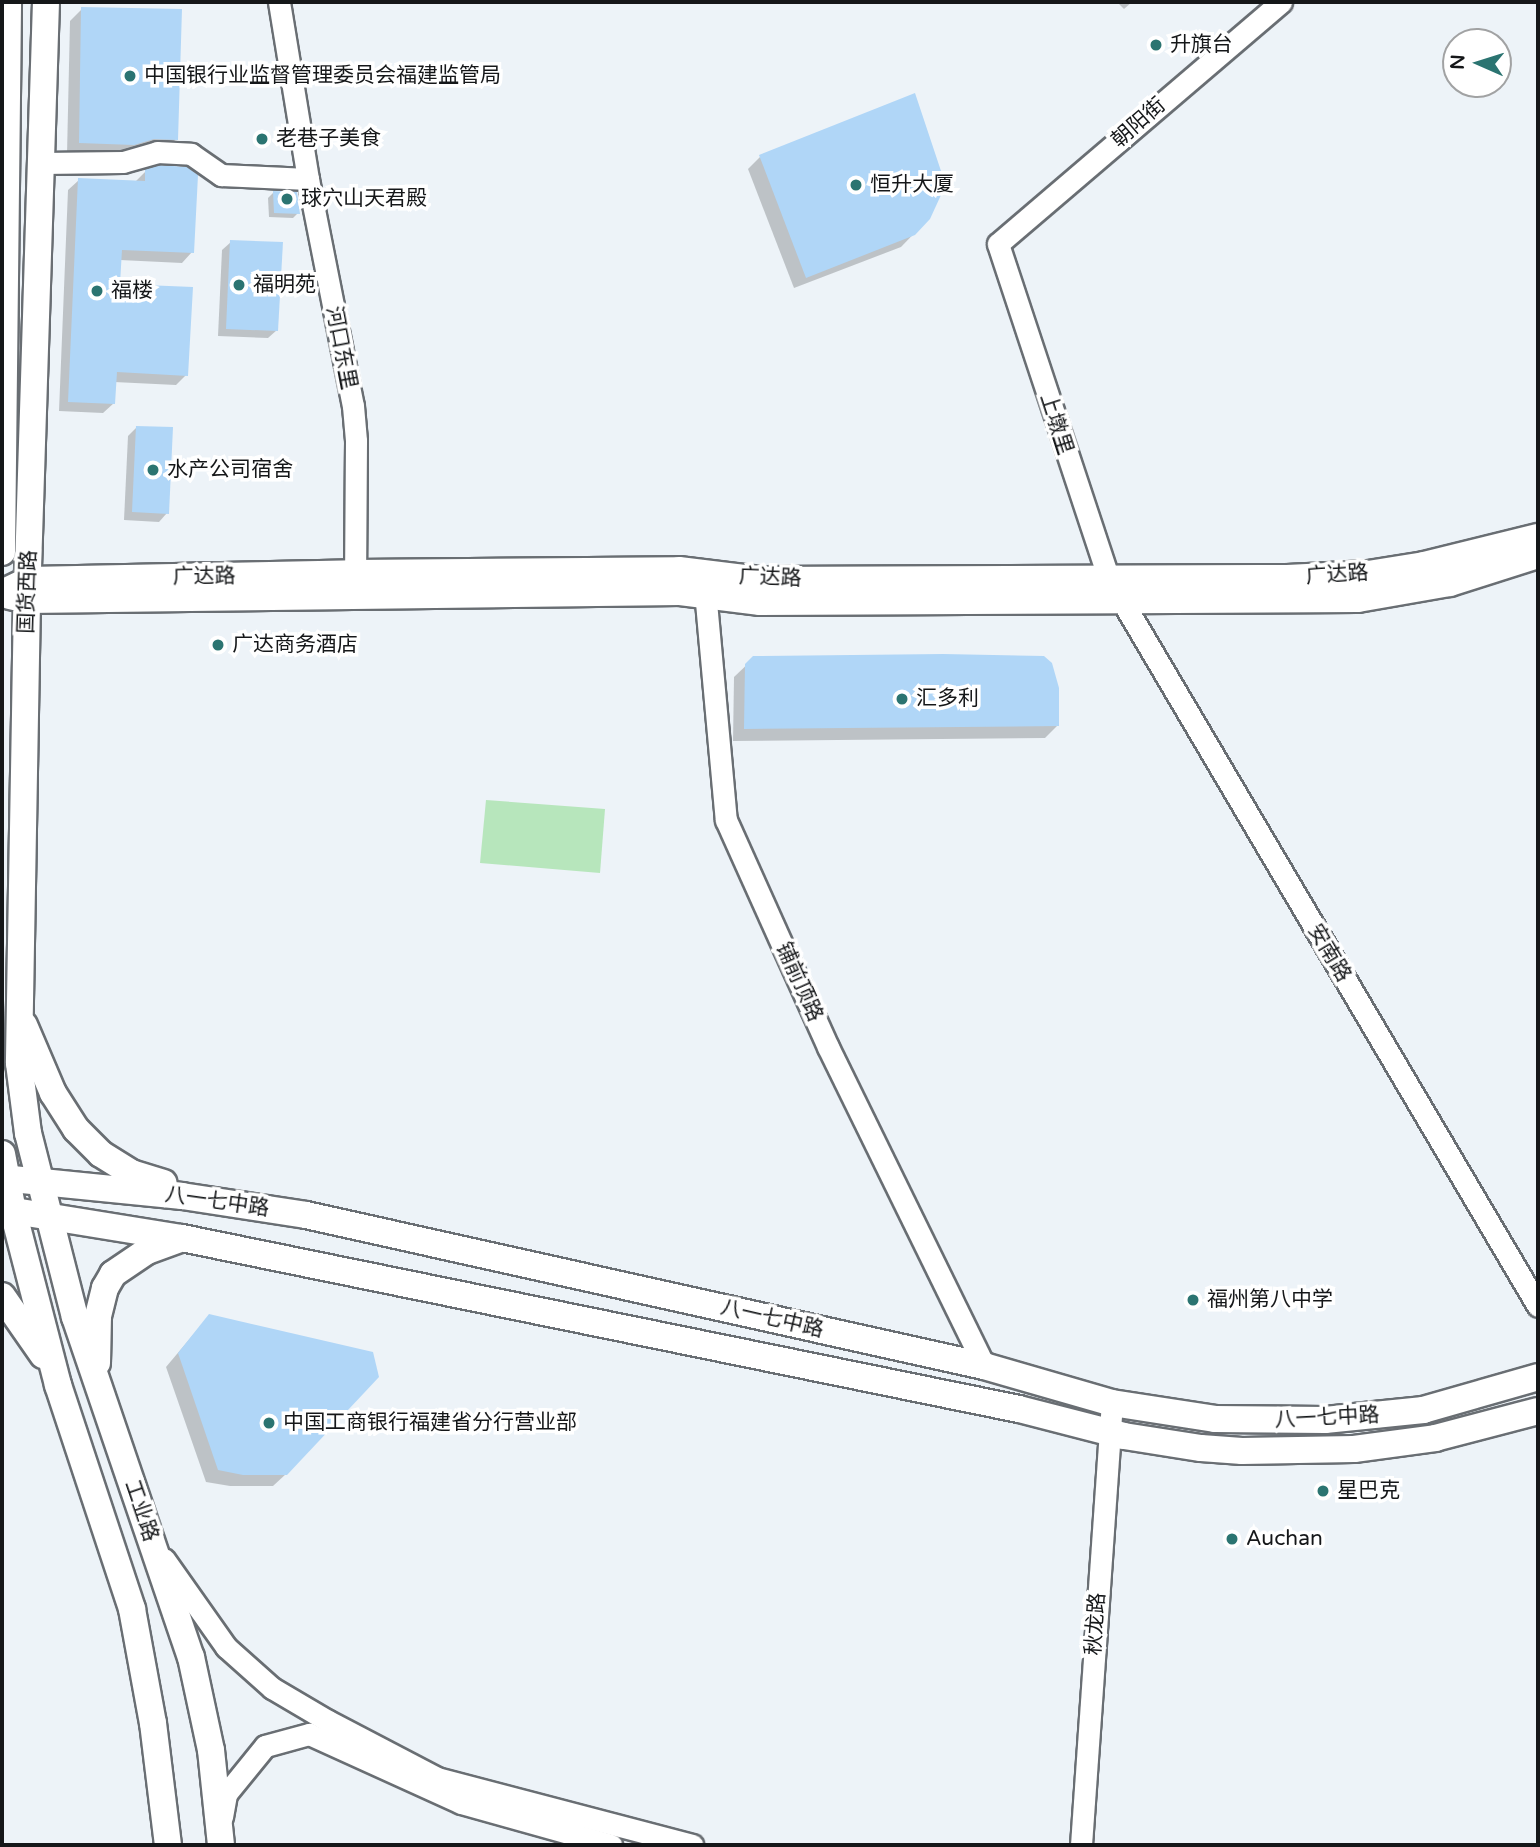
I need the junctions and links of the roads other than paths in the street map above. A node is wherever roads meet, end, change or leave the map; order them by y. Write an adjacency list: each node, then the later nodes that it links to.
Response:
1 (8, 2): 9 (main road, 国货西路)
2 (46, 2): 5 (main road, 国货西路)
3 (279, 2): 6 (street, 河口东里)
4 (1281, 2): 7 (street, 朝阳街)
5 (41, 163): 6 (street); 14 (main road, 国货西路)
6 (308, 178): 11 (street, 河口东里)
7 (998, 244): 12 (street, 上墩里)
8 (1538, 537): 12 (main road, 广达路)
9 (2, 552)
10 (1538, 555): 15 (main road, 广达路)
11 (355, 573): 13 (main road, 广达路); 14 (main road, 广达路)
12 (1108, 577): 13 (main road, 广达路); 15 (street, 上墩里)
13 (704, 582): 14 (main road, 广达路); 15 (main road, 广达路); 25 (street, 铺前顶路)
14 (15, 592): 16 (main road, 国货西路)
15 (1120, 601): 24 (street, 安南路)
16 (20, 1016): 18 (main road, 国货西路); 19 (main road)
17 (3, 1170): 18 (main road, 八一七中路); 20 (main road, 工业路)
18 (40, 1181): 19 (main road, 八一七中路); 21 (main road, 工业路)
19 (182, 1196): 25 (main road, 八一七中路)
20 (7, 1210): 21 (main road, 八一七中路); 28 (main road, 工业路)
21 (48, 1216): 22 (main road, 八一七中路); 27 (main road, 工业路)
22 (182, 1238): 27 (main road); 31 (main road, 八一七中路)
23 (2, 1296): 28 (main road)
24 (1538, 1306)
25 (984, 1366): 29 (main road, 八一七中路)
26 (1538, 1377): 29 (main road, 八一七中路)
27 (97, 1382): 32 (main road, 工业路)
28 (58, 1385): 34 (main road, 工业路)
29 (1121, 1405): 31 (street, 秋龙路)
30 (1538, 1411): 31 (main road, 八一七中路)
31 (1117, 1434): 37 (street, 秋龙路); 38 (street, 秋龙路)
32 (152, 1542): 33 (main road, 工业路); 36 (street)
33 (221, 1839): 35 (street)
34 (168, 1845)
35 (611, 1845)
36 (692, 1845)
37 (1081, 1845)
38 (1094, 1845)

